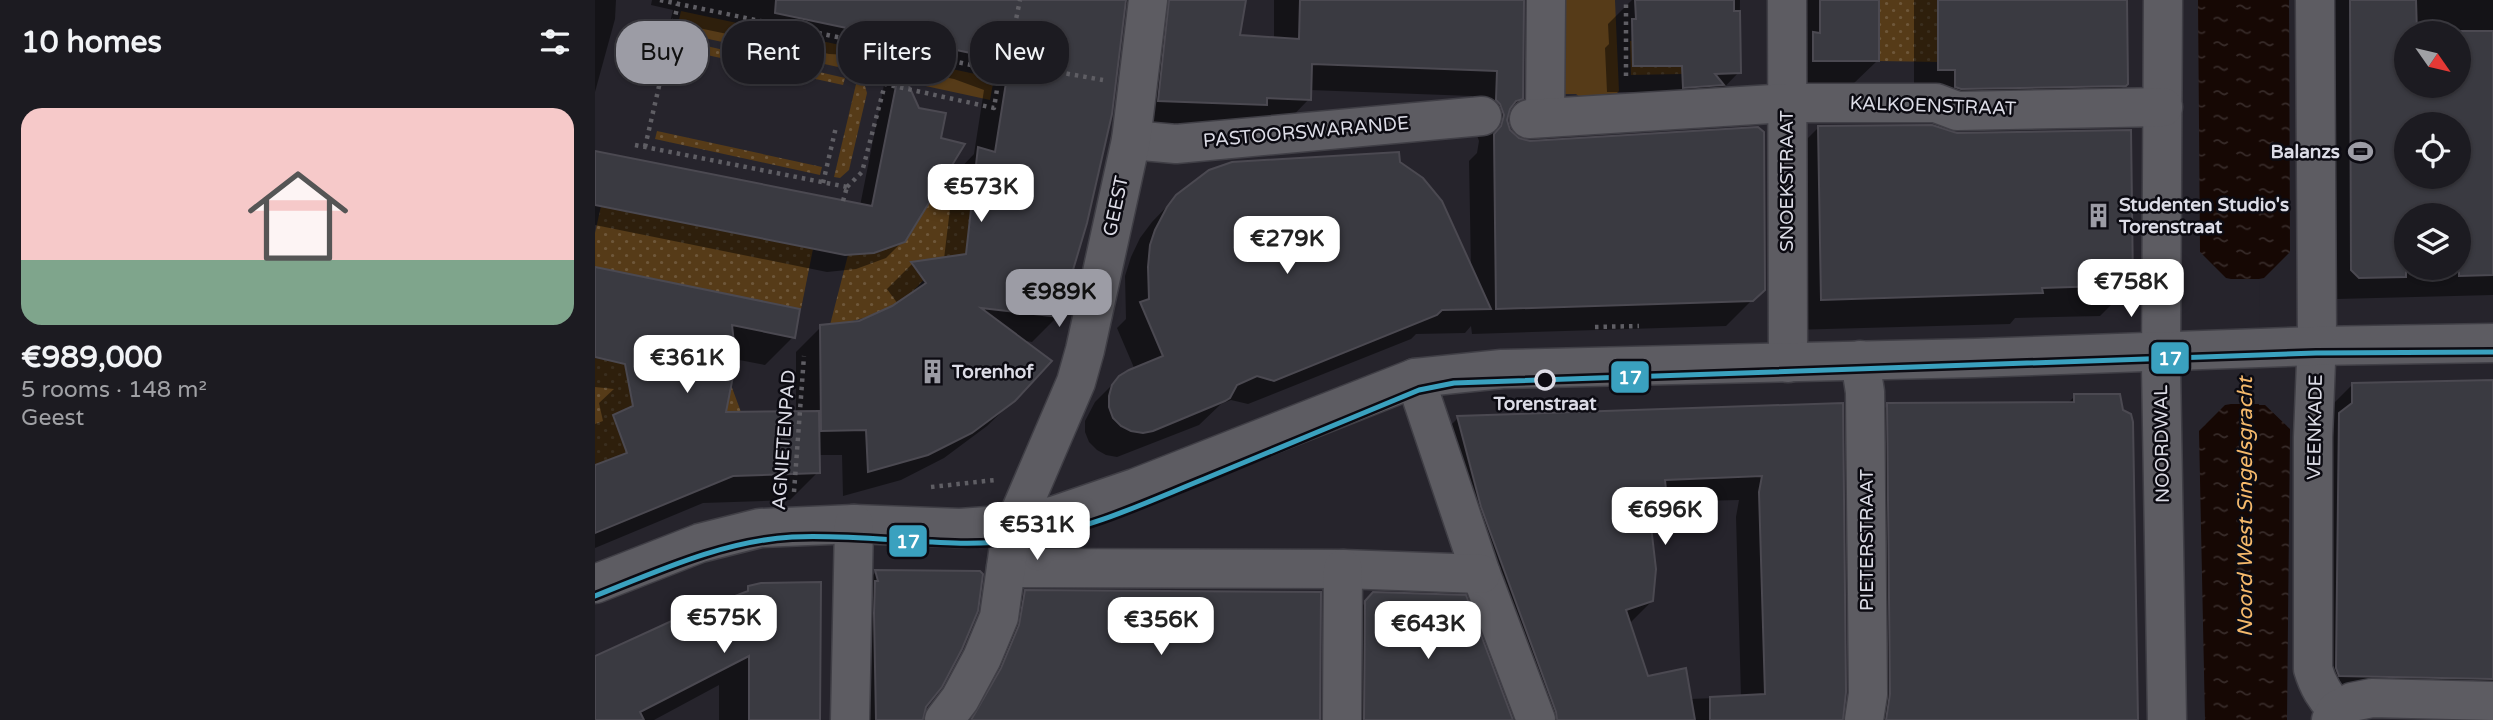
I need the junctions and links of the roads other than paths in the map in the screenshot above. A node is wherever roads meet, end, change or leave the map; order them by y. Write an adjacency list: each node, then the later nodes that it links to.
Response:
1 (1148, 0): 9 (street, GEEST)
2 (1546, 0): 6 (street)
3 (1787, 0): 6 (street, SNOEKSTRAAT)
4 (2163, 0): 7 (street, NOORDWAL)
5 (2315, 0): 12 (street, VEENKADE)
6 (1787, 103): 7 (street, KALKOENSTRAAT); 13 (street, SNOEKSTRAAT)
7 (2163, 107): 11 (street, NOORDWAL)
8 (1482, 116): 9 (street, PASTOORSWARANDE)
9 (1131, 140): 17 (street, GEEST)
10 (2493, 343): 12 (street)
11 (2161, 351): 12 (street); 14 (street); 29 (street, NOORDWAL)
12 (2316, 358): 24 (street, VEENKADE)
13 (1788, 363): 14 (street); 15 (street)
14 (1863, 376): 23 (street, PIETERSTRAAT)
15 (1415, 378): 17 (street); 20 (street)
16 (854, 524): 17 (street); 21 (street); 25 (street)
17 (1015, 524): 19 (street, GEEST)
18 (1343, 569): 19 (street); 20 (street); 27 (street)
19 (1005, 579): 26 (street, GEEST)
20 (1483, 580): 28 (street)
21 (595, 584)
22 (2493, 701): 24 (street)
23 (1875, 702)
24 (2334, 715)
25 (851, 720)
26 (944, 720)
27 (1342, 720)
28 (1536, 720)
29 (2167, 720)

